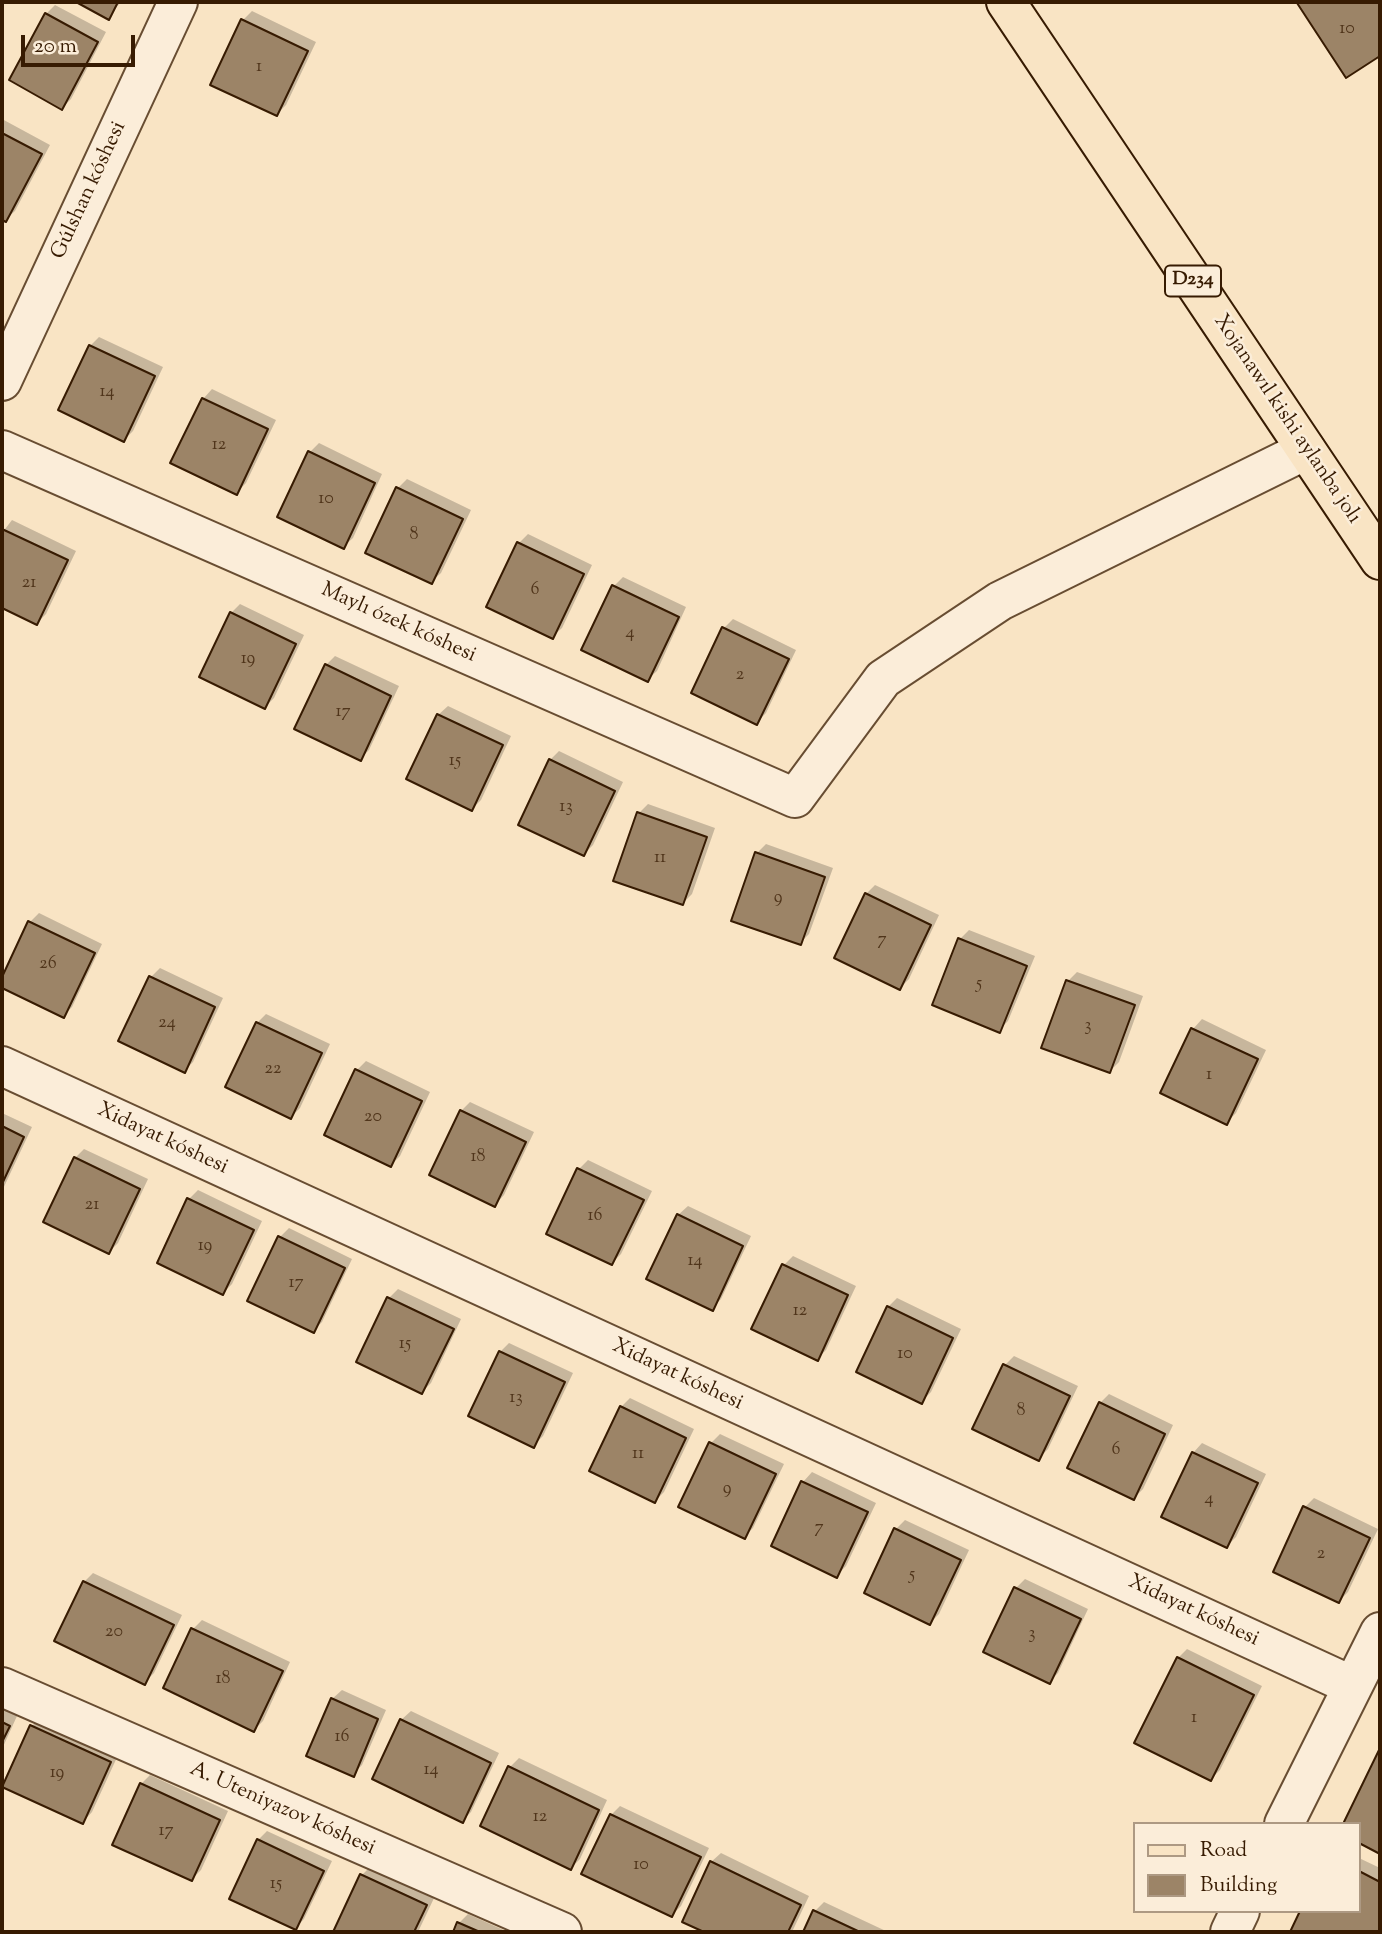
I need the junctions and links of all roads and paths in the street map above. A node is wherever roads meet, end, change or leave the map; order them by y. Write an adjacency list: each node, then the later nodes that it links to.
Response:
1 (178, 2): 3 (street, Gúlshan kóshesi)
2 (1006, 2): 5 (main road, Xojanawıl kishi aylanba jolı / D234)
3 (2, 381)
4 (2, 450): 5 (street, Maylı ózek kóshesi)
5 (1306, 450): 6 (main road, Xojanawıl kishi aylanba jolı / D234)
6 (1380, 560)
7 (2, 1066): 9 (street, Xidayat kóshesi)
8 (1380, 1632): 9 (street)
9 (1353, 1686): 11 (street)
10 (2, 1687): 13 (street, A. Uteniyazov kóshesi)
11 (1285, 1822)
12 (1239, 1913): 14 (street)
13 (562, 1932)
14 (1230, 1932)

